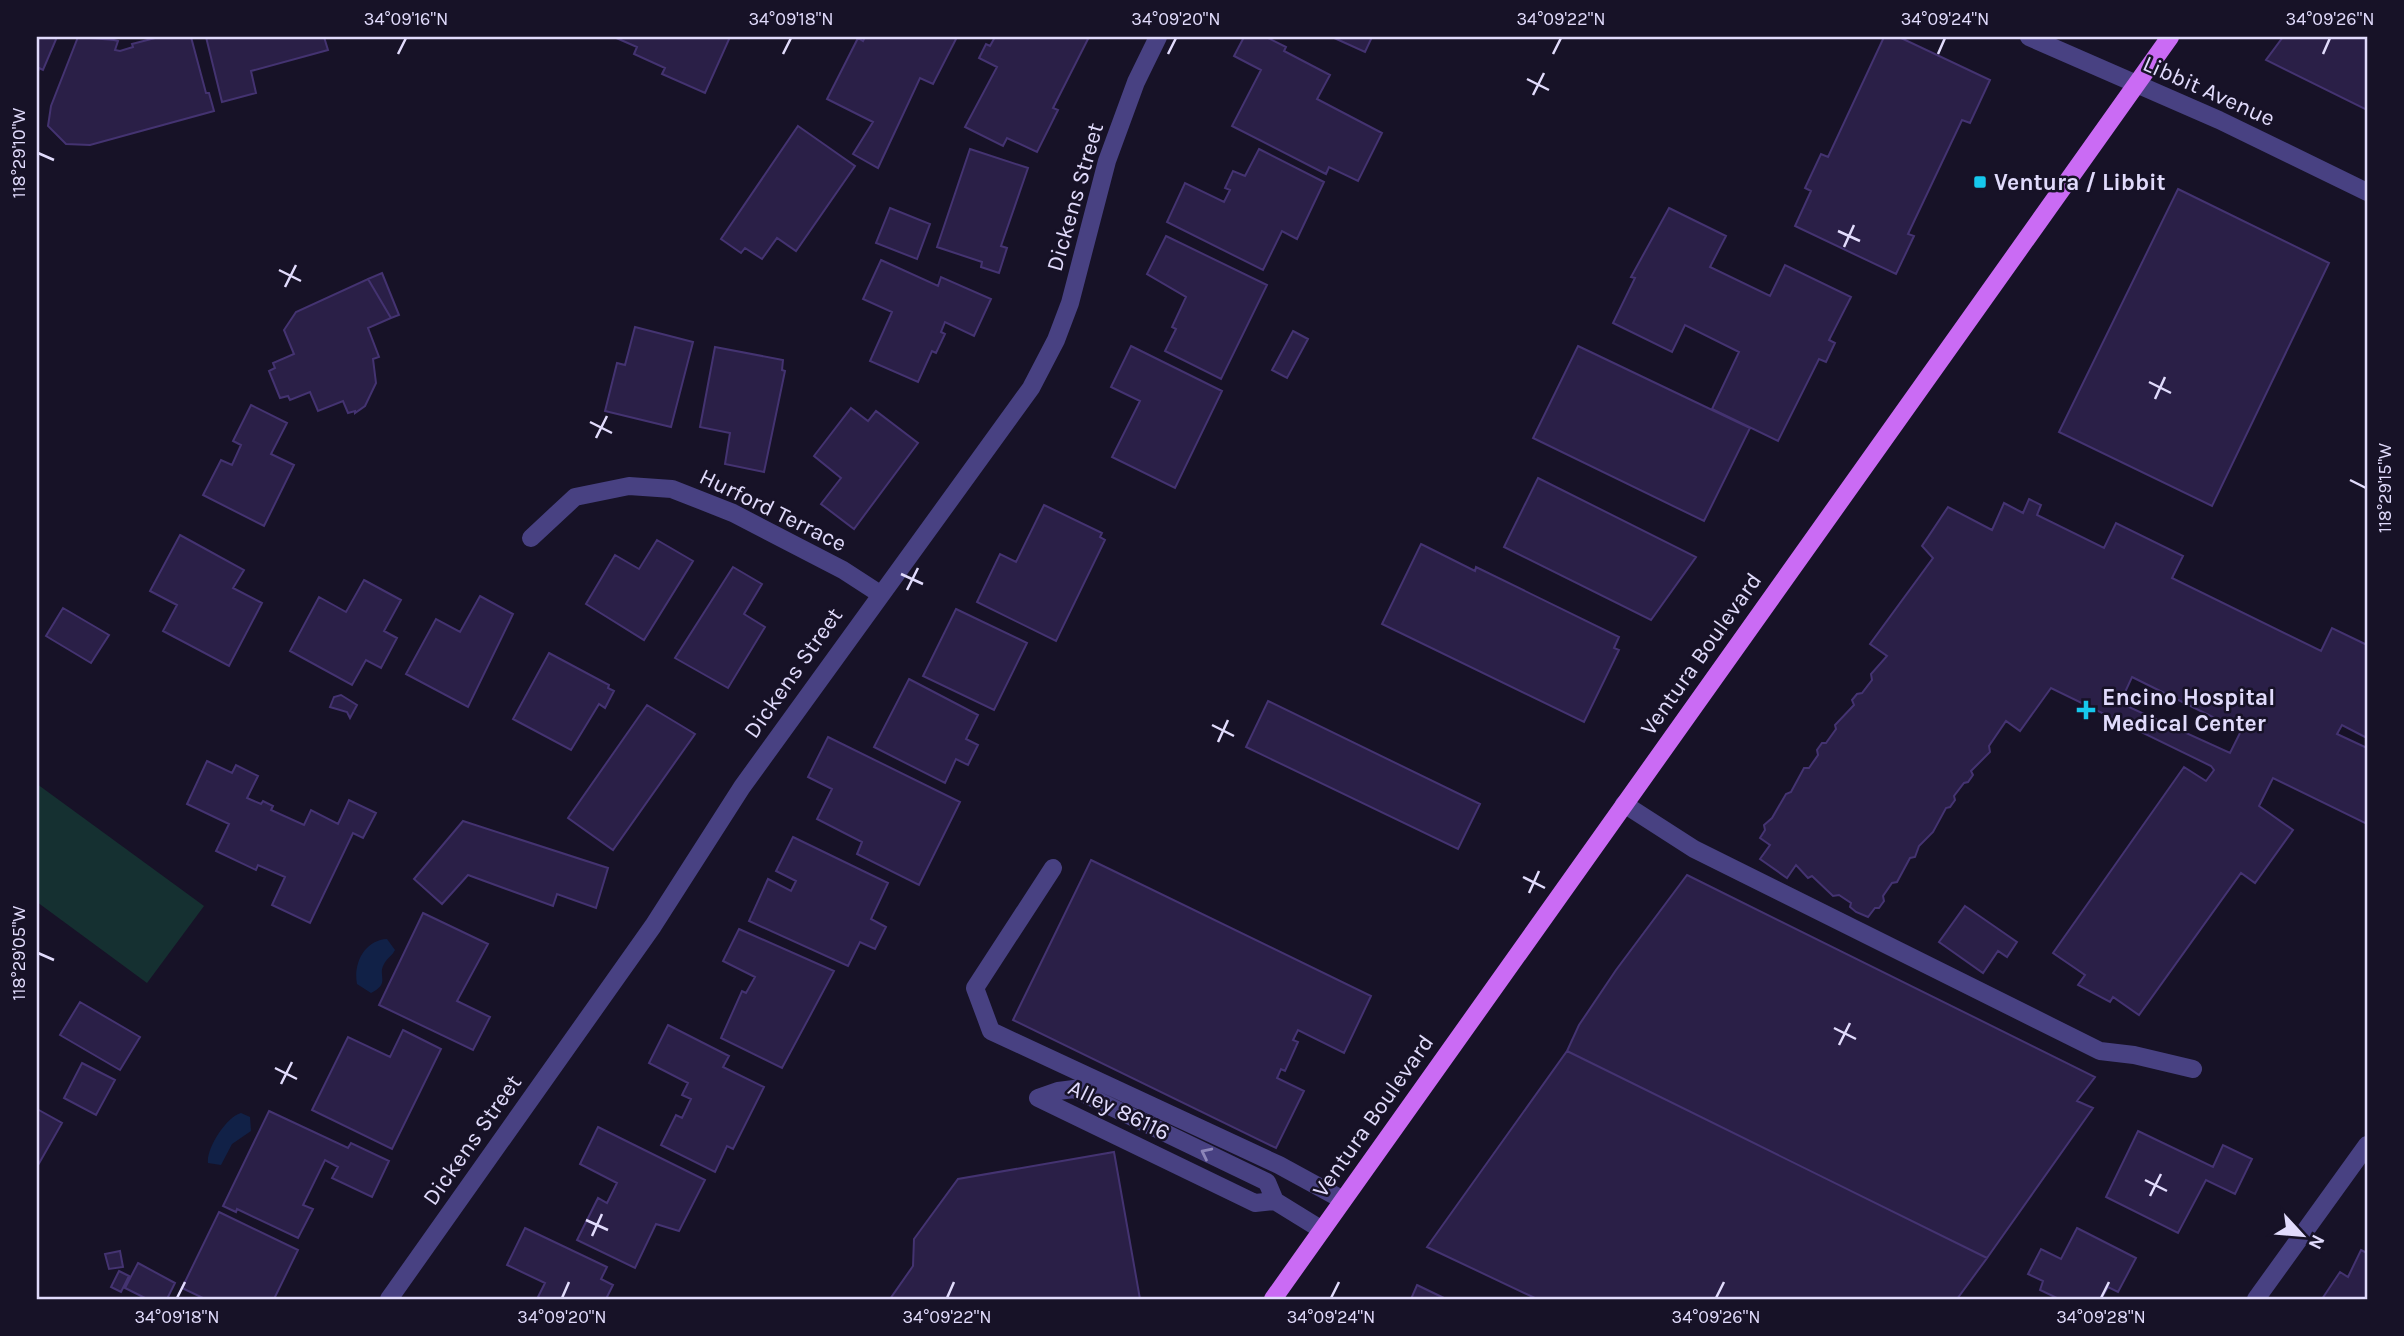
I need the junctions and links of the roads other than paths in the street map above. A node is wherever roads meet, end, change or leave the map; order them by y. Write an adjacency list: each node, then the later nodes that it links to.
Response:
1 (1158, 37): 7 (street, Dickens Street)
2 (2029, 37): 4 (street, Libbit Avenue)
3 (2170, 37): 4 (main road, Ventura Boulevard)
4 (2138, 86): 5 (street, Libbit Avenue); 8 (main road, Ventura Boulevard)
5 (2367, 192)
6 (531, 538): 7 (street, Hurford Terrace)
7 (880, 594): 15 (street, Dickens Street)
8 (1624, 804): 10 (street); 12 (main road, Ventura Boulevard)
9 (1053, 868): 12 (street)
10 (2193, 1069)
11 (2367, 1144): 17 (street)
12 (1343, 1200): 14 (main road, Ventura Boulevard)
13 (1275, 1201): 13 (street, Alley 86116, one-way to 13); 14 (street, Alley 86116)
14 (1322, 1230): 16 (main road, Ventura Boulevard)
15 (389, 1299)
16 (1273, 1299)
17 (2256, 1299)

